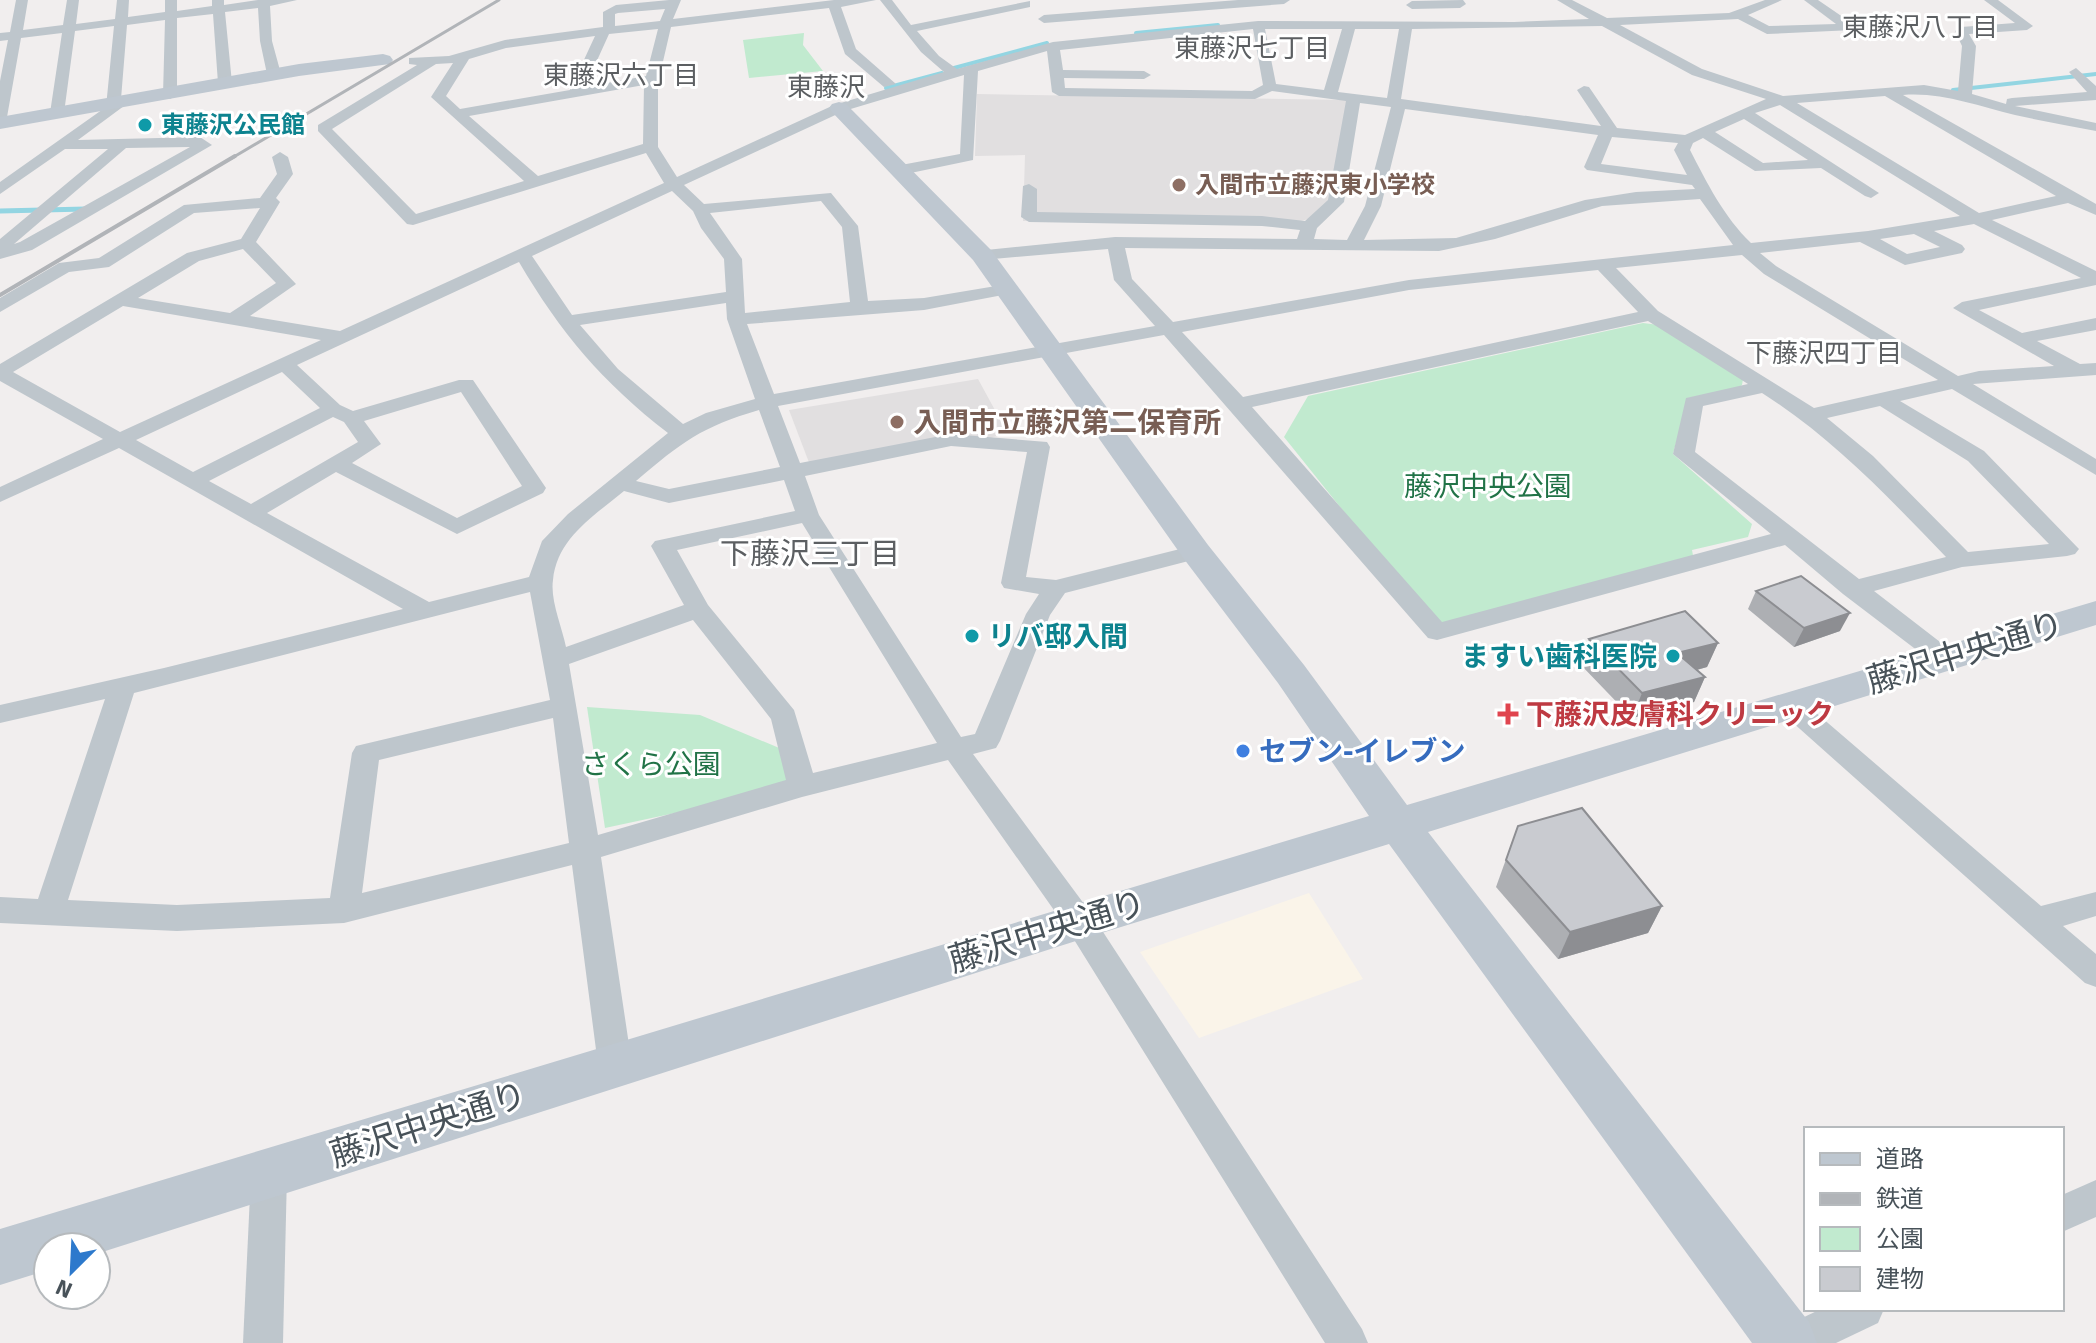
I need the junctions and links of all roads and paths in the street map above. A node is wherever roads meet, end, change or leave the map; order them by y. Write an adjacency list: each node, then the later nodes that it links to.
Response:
1 (22, 0): 38 (street)
2 (73, 0): 35 (street)
3 (123, 0): 27 (street)
4 (291, 0): 14 (street)
5 (870, 0): 15 (street)
6 (886, 0): 36 (street)
7 (1073, 0): 24 (street)
8 (1284, 0): 16 (street)
9 (1456, 0): 18 (street)
10 (1563, 0): 28 (street)
11 (1776, 0): 25 (street)
12 (1810, 0): 25 (street)
13 (1990, 0): 63 (street)
14 (264, 1): 20 (street); 49 (street)
15 (850, 1): 22 (street)
16 (1252, 1): 24 (street); 31 (street)
17 (1024, 2): 26 (street); 36 (street)
18 (1410, 2): 34 (street)
19 (674, 3): 29 (street); 37 (street)
20 (219, 4): 23 (street); 53 (street)
21 (798, 4): 22 (street); 29 (street)
22 (834, 4): 54 (street)
23 (171, 7): 27 (street); 60 (street)
24 (1087, 15): 26 (street)
25 (1740, 15): 28 (street)
26 (1044, 19): 41 (street)
27 (122, 21): 35 (street); 68 (street)
28 (1608, 23): 34 (street); 65 (street)
29 (666, 24): 37 (street); 52 (street)
30 (1258, 25): 31 (street); 40 (street); 55 (street)
31 (1275, 25): 32 (street)
32 (1350, 25): 33 (street); 61 (street)
33 (1406, 25): 34 (street); 66 (street)
34 (1425, 25)
35 (69, 28): 38 (street); 70 (street)
36 (909, 29): 48 (street)
37 (606, 31): 42 (street); 58 (street)
38 (16, 35): 39 (street); 73 (street)
39 (0, 37)
40 (1149, 46): 41 (street); 51 (street)
41 (1055, 49): 43 (street); 46 (street); 50 (street)
42 (464, 56): 45 (street); 72 (street)
43 (1102, 57)
44 (392, 60): 45 (street); 49 (street)
45 (431, 62): 83 (street)
46 (971, 68): 48 (street); 82 (street)
47 (2076, 72): 62 (street)
48 (954, 73): 69 (street)
49 (274, 74): 53 (street)
50 (1055, 74): 51 (street); 59 (street)
51 (1151, 75): 59 (street)
52 (652, 79): 58 (street); 79 (street)
53 (225, 83): 60 (street)
54 (889, 84)
55 (1270, 87): 59 (street); 61 (street)
56 (1584, 90): 75 (street)
57 (1886, 91): 63 (street); 65 (street); 89 (street)
58 (575, 93): 72 (street)
59 (1151, 93)
60 (170, 95): 68 (street)
61 (1330, 95): 64 (street)
62 (2096, 95): 67 (street)
63 (1965, 96): 67 (street)
64 (1354, 98): 66 (street); 94 (street)
65 (1782, 100): 71 (street); 93 (street)
66 (1396, 103): 75 (street); 100 (street)
67 (1991, 103): 74 (street)
68 (116, 104): 70 (street); 77 (street)
69 (839, 108): 82 (street); 84 (street)
70 (57, 113): 73 (street)
71 (1745, 113): 76 (street); 81 (street)
72 (458, 114): 83 (street)
73 (0, 120)
74 (2096, 127)
75 (1610, 132): 76 (street); 85 (street)
76 (1695, 136): 81 (street); 85 (street)
77 (62, 145): 78 (street); 86 (street)
78 (121, 145): 101 (street); 104 (street)
79 (650, 147): 83 (street); 84 (street)
80 (280, 157): 90 (street)
81 (1823, 163): 88 (street)
82 (901, 170): 105 (street)
83 (536, 183)
84 (673, 184): 91 (street); 103 (street)
85 (1700, 187): 102 (street); 106 (street)
86 (0, 189)
87 (1029, 189): 94 (street)
88 (1871, 193)
89 (2070, 198): 92 (street); 93 (street)
90 (265, 202): 98 (street); 111 (street)
91 (700, 209): 112 (street); 113 (street)
92 (2096, 210)
93 (1976, 219): 95 (street); 108 (street)
94 (1309, 226): 99 (street)
95 (1916, 228): 96 (street); 96 (street)
96 (1862, 236): 102 (street)
97 (1115, 242): 99 (street); 105 (street); 118 (street)
98 (247, 243): 110 (street); 115 (street)
99 (1304, 245): 100 (street)
100 (1352, 247): 106 (street)
101 (0, 248)
102 (1743, 248): 107 (street); 125 (street)
103 (522, 253): 116 (street); 119 (street)
104 (0, 254)
105 (982, 255): 109 (street)
106 (1486, 258): 107 (street); 118 (street)
107 (1601, 263): 114 (street)
108 (2096, 279): 120 (street)
109 (1008, 289): 112 (street); 121 (street)
110 (119, 300): 115 (street); 124 (street)
111 (0, 306)
112 (860, 307): 113 (street)
113 (735, 308): 116 (street); 129 (street)
114 (1651, 315): 126 (street); 130 (street)
115 (235, 318): 119 (street)
116 (565, 322): 134 (street)
117 (2096, 324): 120 (street)
118 (1168, 328): 121 (street); 130 (street)
119 (340, 337): 122 (street)
120 (2019, 339): 123 (street)
121 (1053, 349): 129 (street); 145 (street)
122 (284, 364): 127 (street); 132 (street)
123 (2087, 370): 125 (street)
124 (0, 372): 135 (street)
125 (1957, 383): 128 (street); 137 (street)
126 (1763, 387): 133 (street); 144 (street)
127 (207, 399): 131 (street); 135 (street)
128 (1883, 399): 133 (street); 146 (street)
129 (766, 402): 134 (street); 138 (street)
130 (1238, 404): 144 (street)
131 (229, 411)
132 (342, 414): 136 (street); 136 (street); 139 (street)
133 (1811, 415): 146 (street)
134 (681, 433): 140 (street)
135 (117, 440): 139 (street); 141 (street)
136 (336, 463): 142 (street)
137 (2096, 468)
138 (791, 470): 140 (street); 143 (street); 148 (street)
139 (191, 481): 142 (street)
140 (620, 483): 147 (street)
141 (0, 495)
142 (251, 513): 151 (street)
143 (808, 515): 150 (street); 159 (street)
144 (1787, 537): 149 (street)
145 (1196, 552): 148 (street); 161 (street)
146 (1962, 560): 149 (street)
147 (540, 582): 151 (street); 154 (street)
148 (1056, 588): 159 (street)
149 (1852, 589): 153 (street)
150 (698, 609): 154 (street); 160 (street)
151 (424, 610): 155 (street)
152 (2096, 613): 153 (street, 藤沢中央通り)
153 (1944, 658): 157 (street, 藤沢中央通り)
154 (557, 659): 156 (street)
155 (123, 686): 158 (street); 166 (street)
156 (565, 706): 162 (street); 165 (street)
157 (1791, 706): 161 (street, 藤沢中央通り); 167 (street)
158 (0, 714)
159 (956, 751): 160 (street); 168 (street)
160 (802, 786): 162 (street)
161 (1399, 826): 168 (street, 藤沢中央通り); 178 (street)
162 (586, 850): 165 (street); 170 (street)
163 (2096, 904): 167 (street)
164 (0, 910): 166 (street)
165 (344, 910): 166 (street)
166 (49, 912)
167 (2038, 920): 169 (street)
168 (1079, 921): 170 (street, 藤沢中央通り); 177 (street)
169 (2096, 973)
170 (615, 1065): 171 (street, 藤沢中央通り)
171 (269, 1174): 174 (street, 藤沢中央通り); 176 (street)
172 (2096, 1198): 173 (street)
173 (2064, 1213)
174 (0, 1257)
175 (1860, 1311): 178 (street)
176 (263, 1343)
177 (1348, 1343)
178 (1791, 1343)

